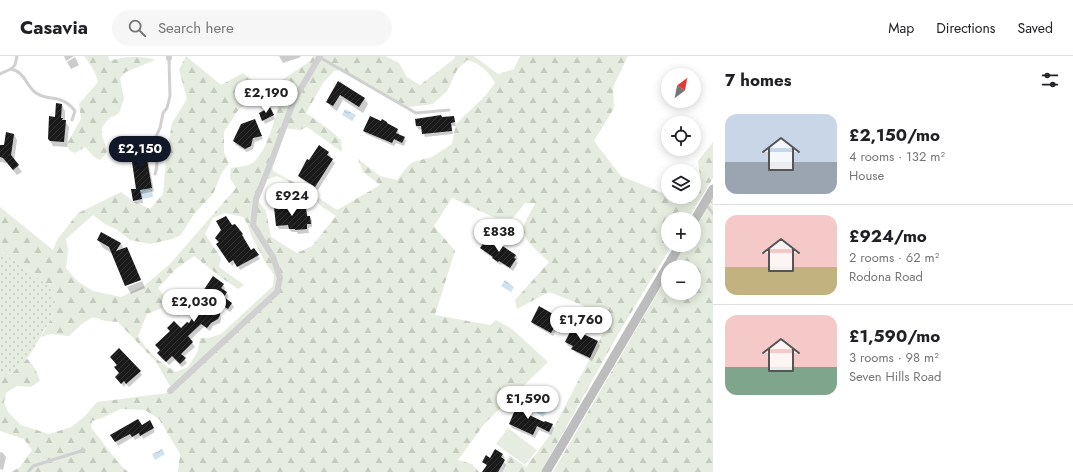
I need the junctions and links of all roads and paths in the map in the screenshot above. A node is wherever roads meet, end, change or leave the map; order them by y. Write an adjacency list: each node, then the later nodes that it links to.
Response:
1 (17, 56): 4 (lane)
2 (320, 56): 6 (lane); 14 (street)
3 (169, 57): 8 (lane)
4 (11, 69): 5 (lane); 7 (lane)
5 (0, 74)
6 (449, 110)
7 (72, 120)
8 (154, 174)
9 (713, 189): 10 (main road)
10 (705, 202): 11 (main road); 12 (lane)
11 (699, 212)
12 (713, 214)
13 (676, 252): 17 (main road)
14 (170, 391)
15 (84, 450): 16 (lane)
16 (28, 472)
17 (546, 472)

